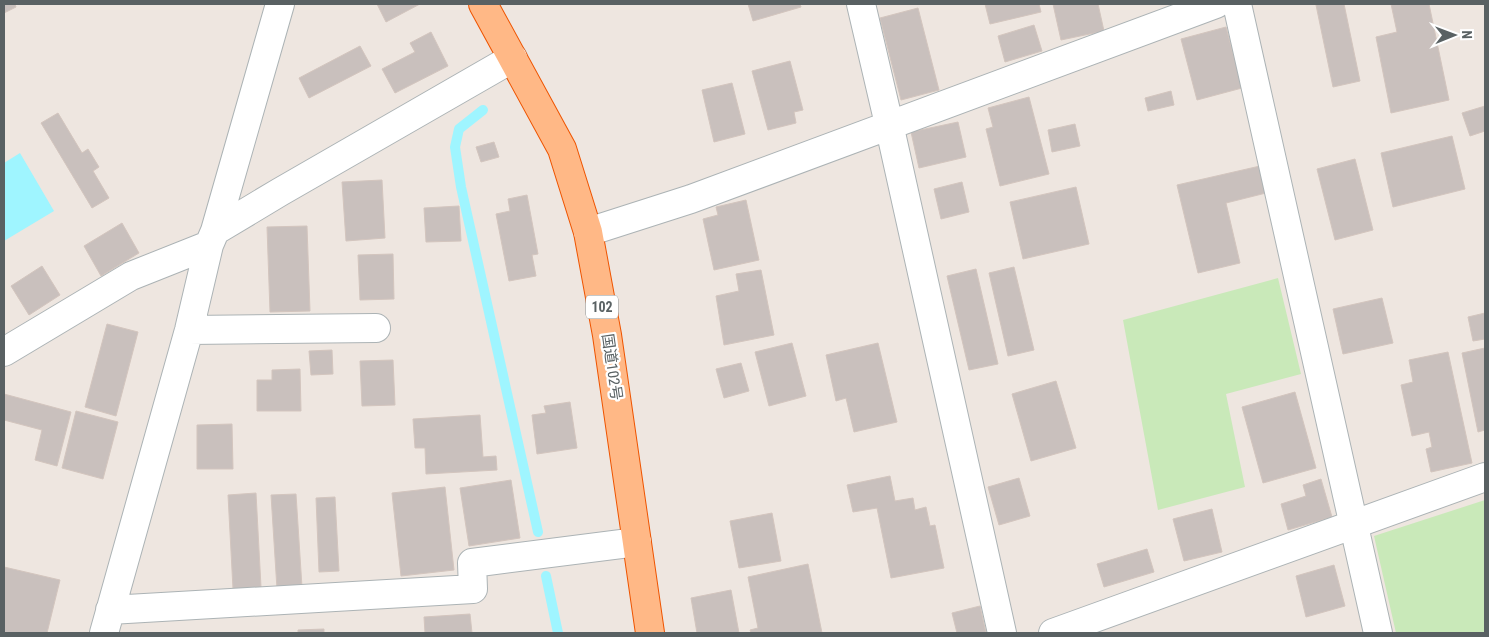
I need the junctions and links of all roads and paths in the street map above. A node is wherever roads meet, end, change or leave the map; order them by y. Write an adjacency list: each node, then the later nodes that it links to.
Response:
1 (280, 4): 9 (street)
2 (483, 4): 6 (highway, 国道102号 / 102)
3 (861, 4): 7 (street)
4 (1216, 4): 7 (street)
5 (1237, 4): 14 (street)
6 (513, 58): 8 (highway, 国道102号 / 102); 9 (street)
7 (889, 124): 8 (street); 18 (street)
8 (588, 232): 15 (highway, 国道102号 / 102)
9 (212, 238): 11 (street); 12 (street)
10 (376, 328): 11 (street)
11 (189, 330): 16 (street)
12 (4, 352)
13 (1485, 476): 14 (street)
14 (1353, 523): 19 (street); 20 (street)
15 (637, 542): 16 (street); 17 (highway, 国道102号 / 102)
16 (107, 622)
17 (650, 633)
18 (1002, 633)
19 (1053, 633)
20 (1378, 633)

